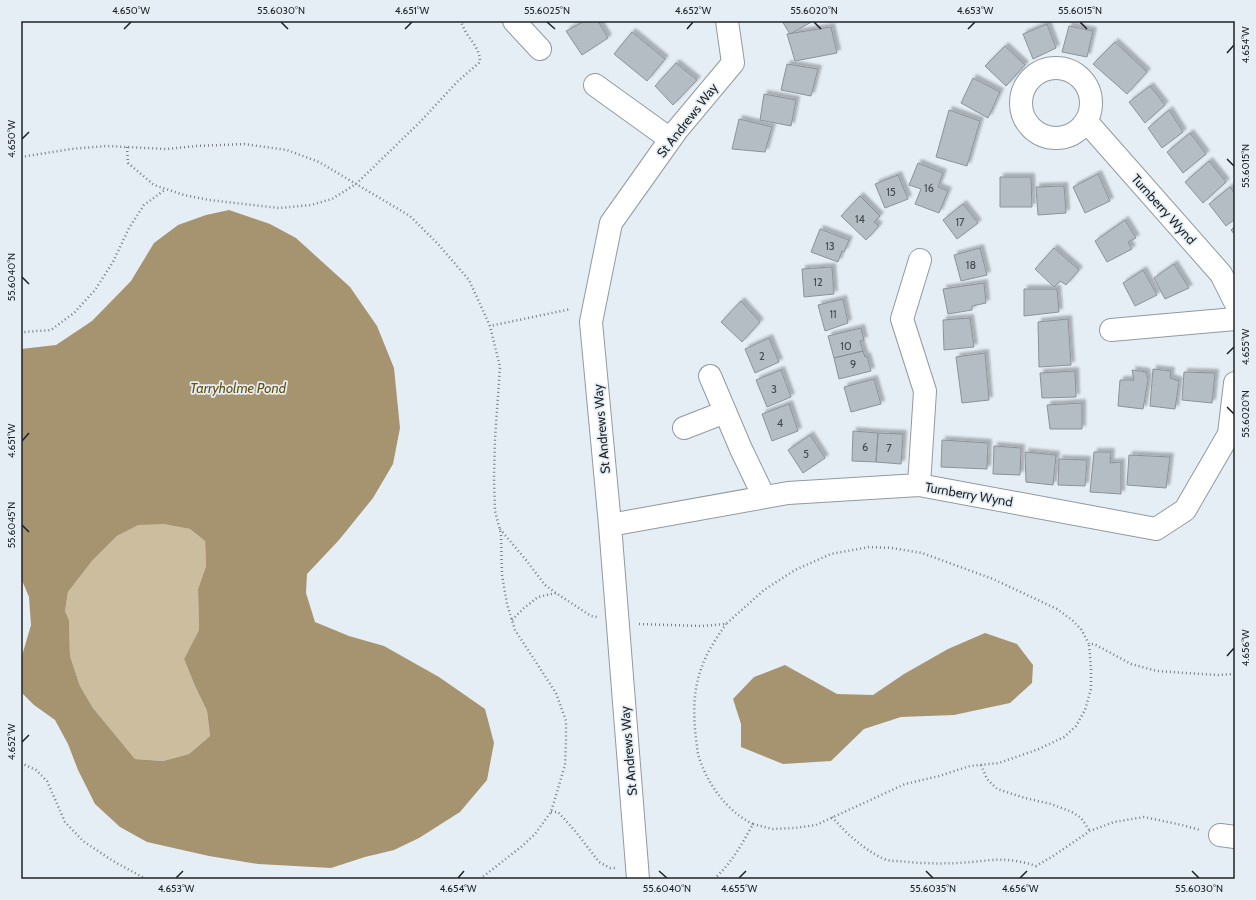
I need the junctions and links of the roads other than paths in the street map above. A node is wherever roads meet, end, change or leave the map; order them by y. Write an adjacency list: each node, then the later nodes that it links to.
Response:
1 (514, 21): 3 (street)
2 (727, 21): 6 (street, St Andrews Way)
3 (540, 50)
4 (595, 85): 6 (street)
5 (1086, 121): 8 (street, Turnberry Wynd)
6 (670, 139): 17 (street, St Andrews Way)
7 (920, 260): 15 (street)
8 (1235, 302)
9 (1235, 319): 10 (street)
10 (1111, 330)
11 (710, 376): 13 (street)
12 (1235, 383): 15 (street, Turnberry Wynd)
13 (725, 412): 14 (street); 16 (street)
14 (684, 428)
15 (919, 485): 16 (street, Turnberry Wynd)
16 (764, 497): 17 (street, Turnberry Wynd)
17 (610, 525): 18 (street, St Andrews Way)
18 (638, 873)

